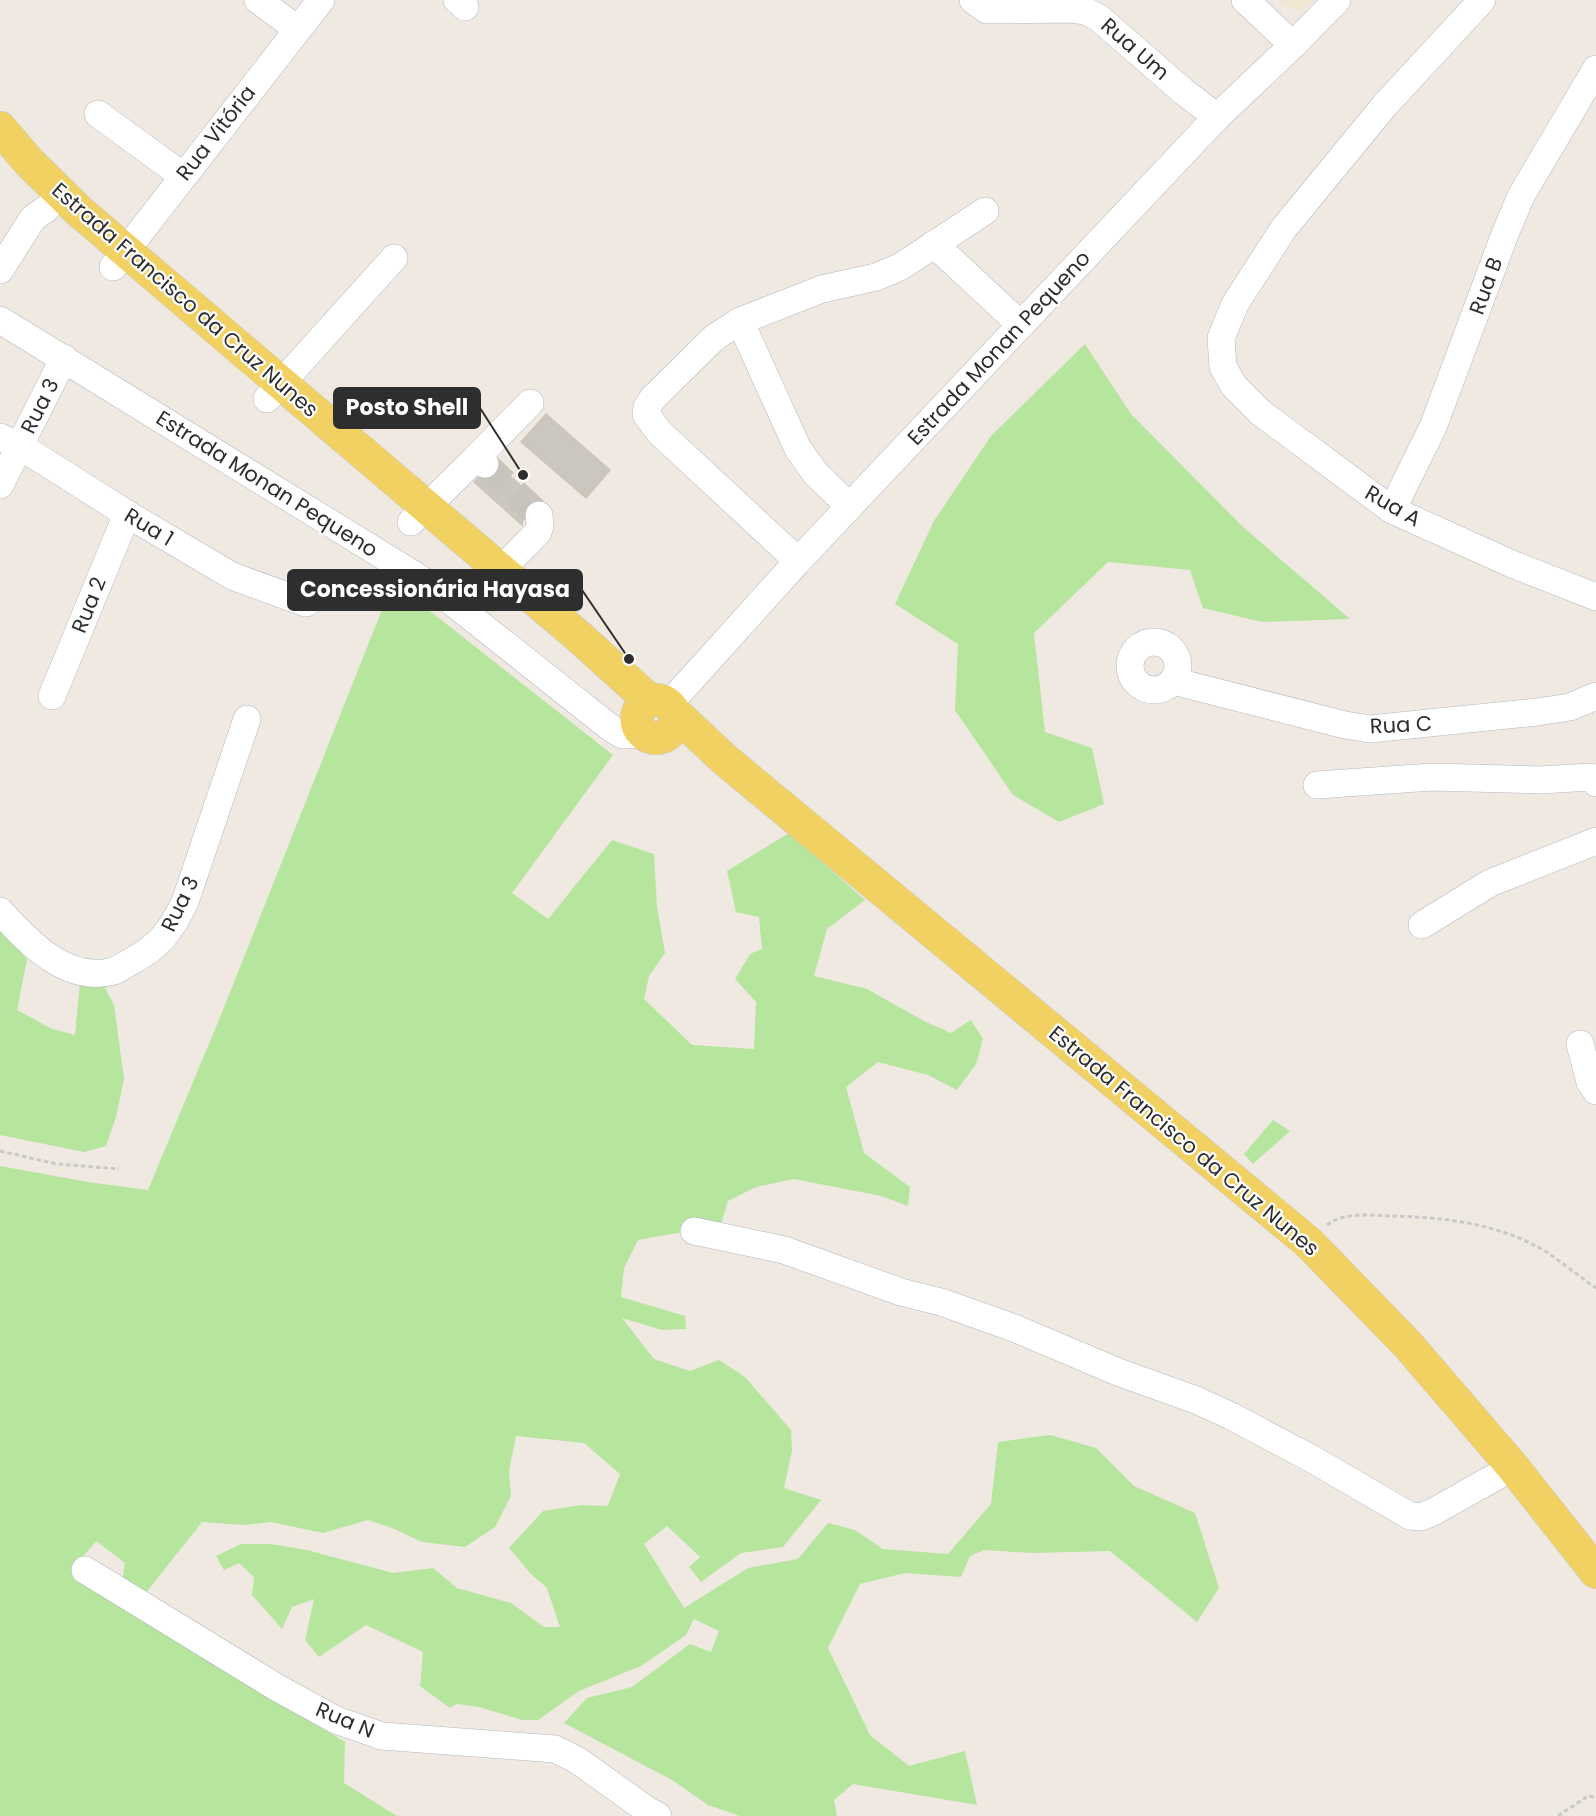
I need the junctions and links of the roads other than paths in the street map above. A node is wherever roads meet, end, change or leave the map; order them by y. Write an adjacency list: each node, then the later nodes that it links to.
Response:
1 (258, 0): 7 (street)
2 (321, 0): 7 (street, Rua Vitória)
3 (973, 0): 11 (street, Rua Um)
4 (1245, 0): 8 (street)
5 (1336, 0): 8 (street, Estrada Monan Pequeno)
6 (1482, 0): 30 (street, Rua A)
7 (297, 29): 14 (street, Rua Vitória)
8 (1293, 45): 11 (street, Estrada Monan Pequeno)
9 (1596, 69): 30 (street, Rua B)
10 (98, 114): 14 (street)
11 (1217, 117): 23 (street, Estrada Monan Pequeno)
12 (0, 128): 19 (main road, Estrada Francisco da Cruz Nunes)
13 (0, 160): 15 (main road, Estrada Francisco da Cruz Nunes)
14 (183, 176): 19 (street, Rua Vitória)
15 (46, 209): 19 (main road, Estrada Francisco da Cruz Nunes); 20 (street)
16 (985, 212): 17 (street)
17 (934, 244): 22 (street); 23 (street)
18 (394, 258): 25 (street)
19 (119, 259): 25 (main road, Estrada Francisco da Cruz Nunes)
20 (0, 270)
21 (0, 320): 24 (street, Estrada Monan Pequeno)
22 (740, 321): 29 (street); 34 (street)
23 (1021, 325): 29 (street, Estrada Monan Pequeno)
24 (64, 358): 27 (street, Rua 3); 41 (street, Estrada Monan Pequeno)
25 (274, 391): 32 (main road, Estrada Francisco da Cruz Nunes)
26 (530, 403): 32 (street)
27 (10, 441): 28 (street, Rua 3); 31 (street, Rua 1)
28 (0, 485)
29 (849, 506): 34 (street, Estrada Monan Pequeno)
30 (1392, 510): 36 (street, Rua A)
31 (127, 514): 37 (street, Rua 1); 39 (street, Rua 2)
32 (419, 514): 35 (main road, Estrada Francisco da Cruz Nunes)
33 (539, 515): 35 (street)
34 (798, 561): 41 (street, Estrada Monan Pequeno)
35 (493, 577): 41 (main road, Estrada Francisco da Cruz Nunes)
36 (1596, 597)
37 (306, 603)
38 (1173, 681): 40 (street, Rua C)
39 (52, 696)
40 (1596, 696)
41 (657, 717): 51 (main road, Estrada Francisco da Cruz Nunes)
42 (247, 718): 46 (street, Rua 3)
43 (1594, 779): 44 (street)
44 (1317, 785)
45 (1596, 841): 47 (street)
46 (0, 912)
47 (1422, 925)
48 (1580, 1044): 49 (street)
49 (1596, 1091)
50 (694, 1231): 51 (street)
51 (1513, 1467): 53 (main road, Estrada Francisco da Cruz Nunes)
52 (85, 1570): 54 (street, Rua N)
53 (1596, 1572)
54 (658, 1816)

